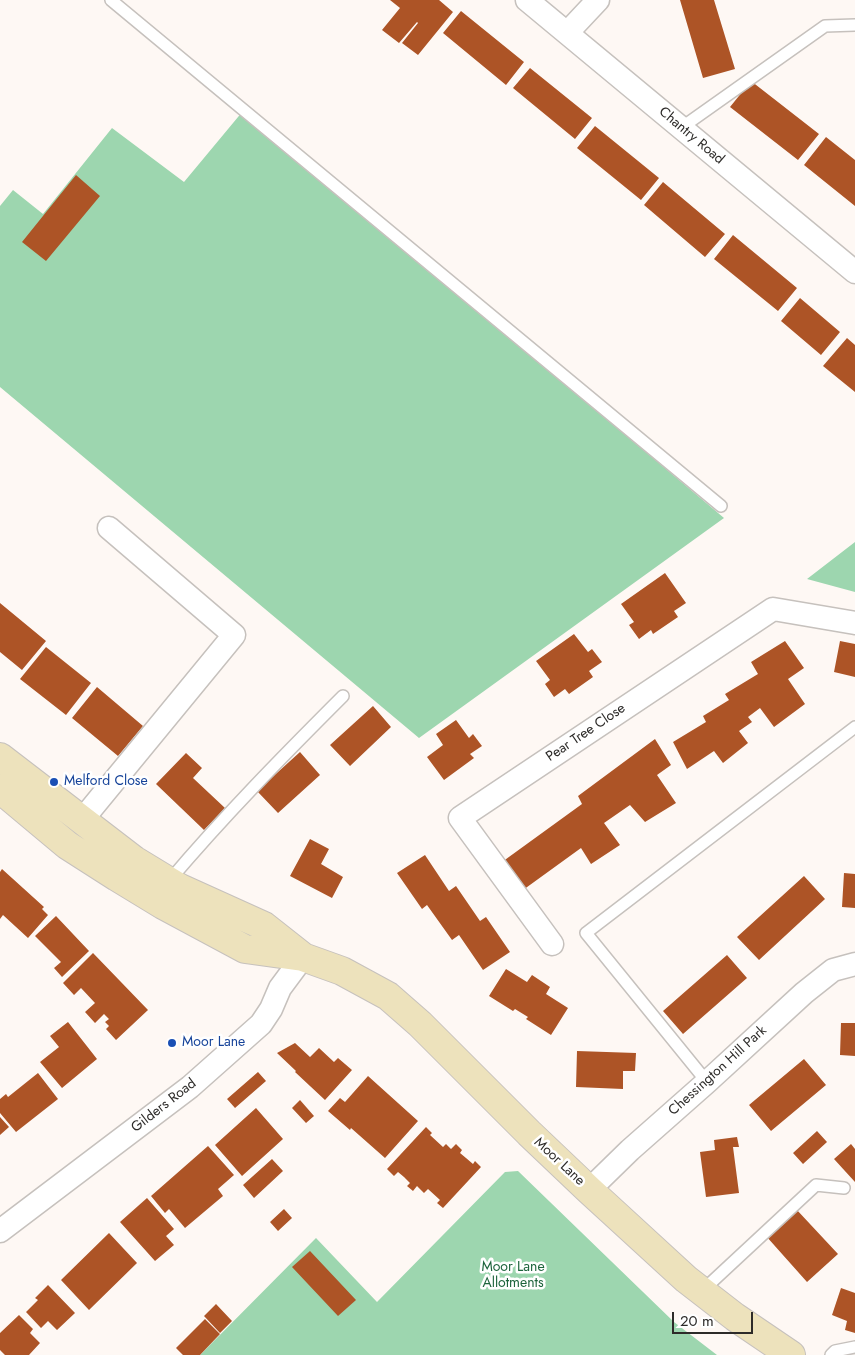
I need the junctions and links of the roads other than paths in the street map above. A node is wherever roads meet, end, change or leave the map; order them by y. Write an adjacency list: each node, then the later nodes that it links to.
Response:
1 (111, 0): 8 (lane)
2 (527, 0): 5 (street, Chantry Road)
3 (598, 0): 5 (street)
4 (855, 25): 6 (lane)
5 (567, 33): 6 (street, Chantry Road)
6 (680, 128): 7 (street, Chantry Road)
7 (855, 272)
8 (721, 506)
9 (109, 528): 15 (street)
10 (855, 623): 17 (street, Pear Tree Close)
11 (343, 696): 16 (lane)
12 (855, 727): 20 (lane)
13 (0, 757): 15 (street, Moor Lane)
14 (0, 789): 18 (street, Moor Lane)
15 (82, 820): 16 (street, Moor Lane)
16 (169, 881): 18 (street, Moor Lane)
17 (552, 944)
18 (304, 957): 22 (street, Moor Lane); 23 (street, Gilders Road)
19 (855, 964): 20 (street, Chessington Hill Park)
20 (707, 1082): 22 (street, Chessington Hill Park)
21 (844, 1188): 24 (lane)
22 (589, 1190): 24 (street, Moor Lane)
23 (0, 1231)
24 (702, 1291): 26 (street, Moor Lane)
25 (855, 1347): 27 (lane)
26 (791, 1355)
27 (831, 1355)

